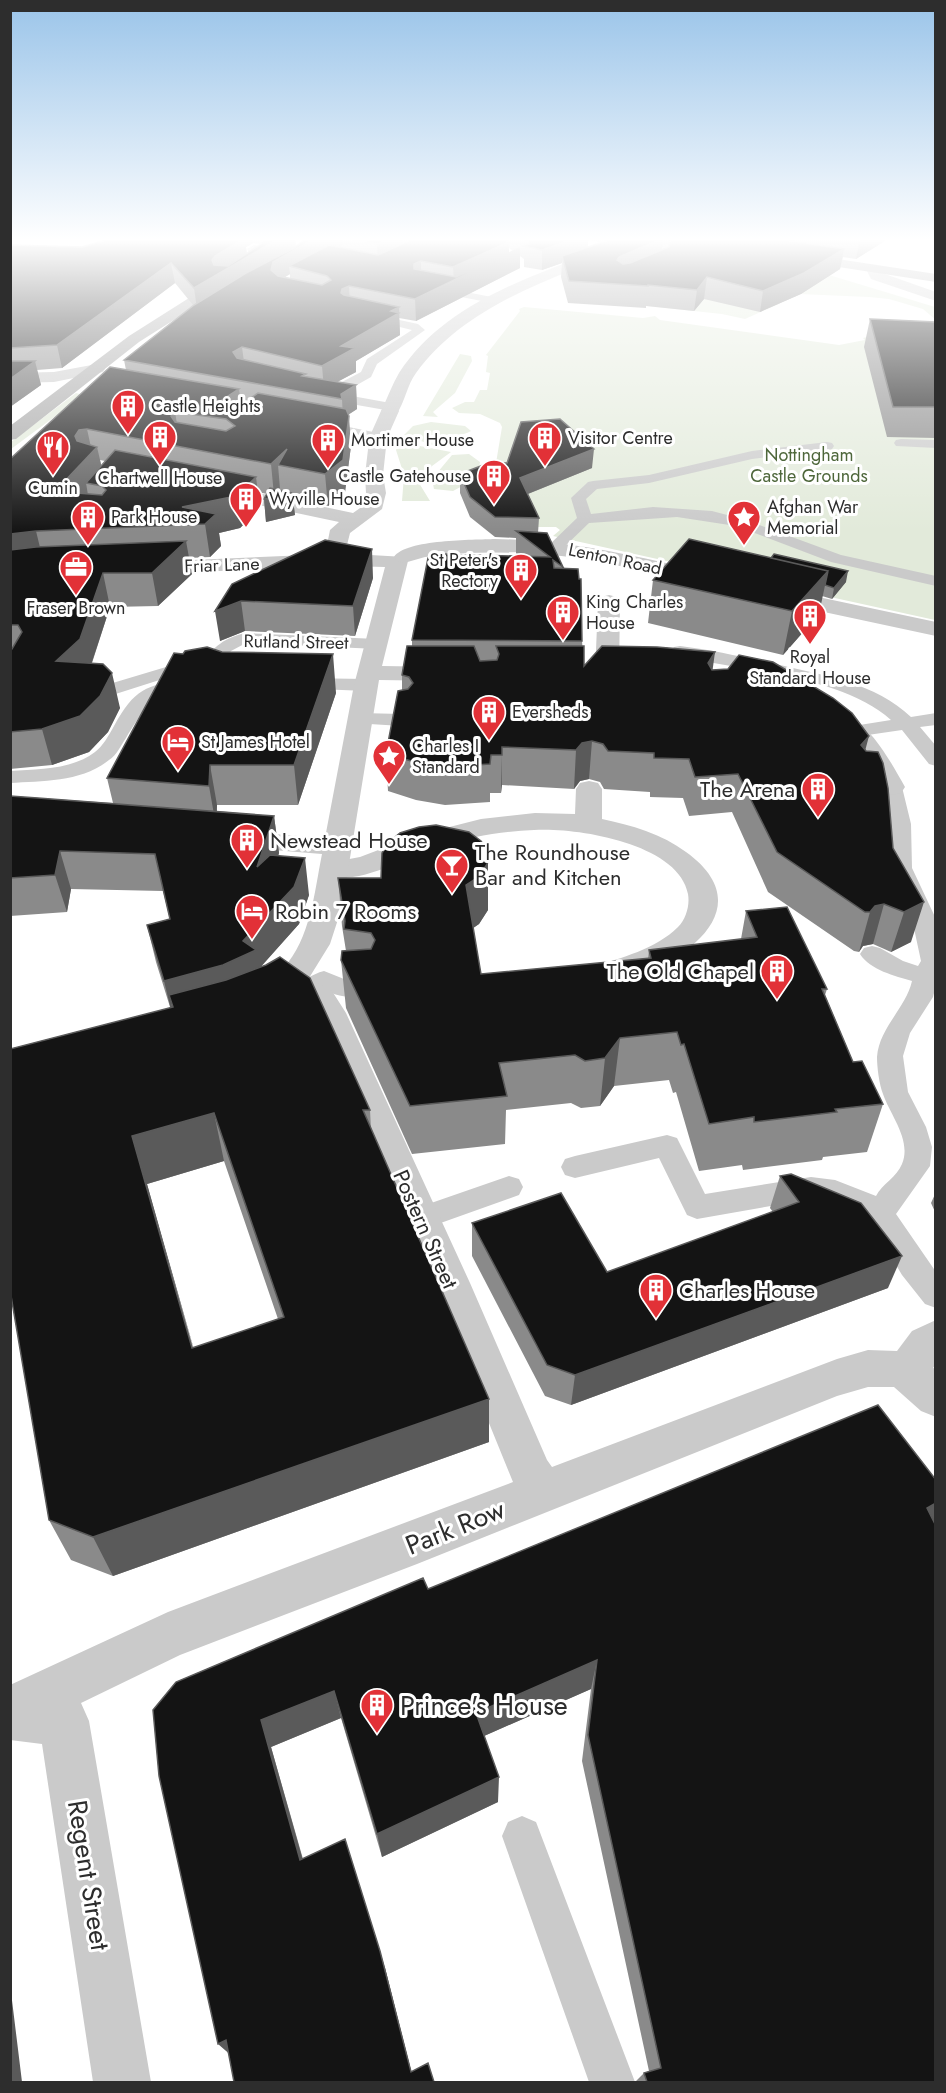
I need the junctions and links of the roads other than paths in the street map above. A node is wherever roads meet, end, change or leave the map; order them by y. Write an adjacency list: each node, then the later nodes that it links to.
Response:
1 (140, 337): 4 (main road)
2 (408, 337): 7 (lane)
3 (440, 337): 8 (street)
4 (97, 369): 5 (street); 10 (main road)
5 (10, 378)
6 (309, 392): 7 (lane)
7 (327, 396): 8 (lane)
8 (390, 409): 11 (street)
9 (292, 421): 11 (street)
10 (10, 435)
11 (378, 438): 16 (street)
12 (901, 442): 13 (lane)
13 (936, 444)
14 (827, 446): 17 (lane)
15 (198, 487): 16 (street)
16 (355, 519): 20 (street)
17 (585, 519): 18 (lane); 22 (lane)
18 (555, 547): 19 (street, Lenton Road); 23 (street, Lenton Road)
19 (401, 559): 20 (street, Friar Lane); 27 (street)
20 (346, 560): 21 (street, Friar Lane)
21 (125, 569)
22 (936, 581)
23 (723, 583)
24 (756, 591): 26 (street)
25 (609, 602): 31 (street)
26 (936, 629)
27 (378, 644): 29 (lane, Rutland Street); 32 (street)
28 (660, 649): 40 (lane)
29 (214, 671): 33 (lane, Rutland Street); 35 (lane); 43 (lane)
30 (472, 674): 32 (street)
31 (607, 674)
32 (368, 679): 34 (lane, Rutland Street); 37 (street)
33 (239, 683)
34 (285, 684)
35 (103, 692)
36 (812, 705): 41 (street)
37 (360, 719): 39 (lane); 48 (street)
38 (936, 719): 40 (lane)
39 (402, 720)
40 (905, 722): 41 (lane); 42 (lane)
41 (854, 731): 44 (street)
42 (936, 760)
43 (10, 777)
44 (880, 782): 50 (lane)
45 (589, 789): 46 (street)
46 (588, 822): 48 (street); 51 (street)
47 (212, 837): 48 (street)
48 (335, 858): 52 (street)
49 (872, 954): 50 (lane)
50 (925, 977): 57 (lane)
51 (577, 978)
52 (298, 987): 53 (lane); 54 (street); 58 (street, Postern Street)
53 (365, 989)
54 (234, 1014)
55 (575, 1167): 57 (lane)
56 (509, 1187): 58 (lane)
57 (881, 1215): 59 (lane)
58 (421, 1218): 63 (street, Postern Street)
59 (936, 1295)
60 (936, 1338): 61 (street)
61 (906, 1372): 62 (street); 63 (street, Park Row)
62 (936, 1398)
63 (543, 1492): 64 (street, Park Row)
64 (10, 1713): 66 (street, Regent Street)
65 (522, 1836): 67 (lane)
66 (122, 2082)
67 (612, 2082)

